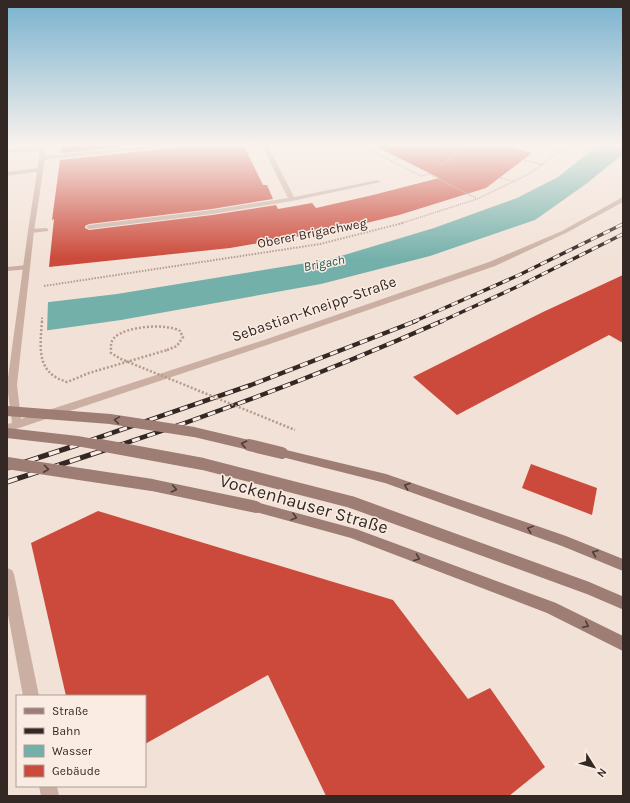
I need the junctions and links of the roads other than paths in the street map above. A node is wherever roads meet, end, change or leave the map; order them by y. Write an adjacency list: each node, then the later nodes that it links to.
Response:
1 (37, 183): 8 (street)
2 (284, 183): 4 (street)
3 (371, 183): 4 (street)
4 (292, 199): 6 (street)
5 (623, 199): 12 (street, Sebastian-Kneipp-Straße)
6 (89, 227)
7 (46, 230): 8 (street)
8 (31, 231): 9 (street)
9 (27, 267): 10 (street); 12 (street)
10 (7, 269)
11 (7, 411): 15 (main road, one-way to 11, bridge)
12 (12, 426)
13 (7, 433): 17 (main road, Vockenhauser Straße, bridge)
14 (7, 463): 18 (main road, Vockenhauser Straße, one-way to 18, bridge)
15 (623, 565)
16 (7, 574): 19 (street)
17 (623, 603)
18 (623, 644)
19 (30, 695)

